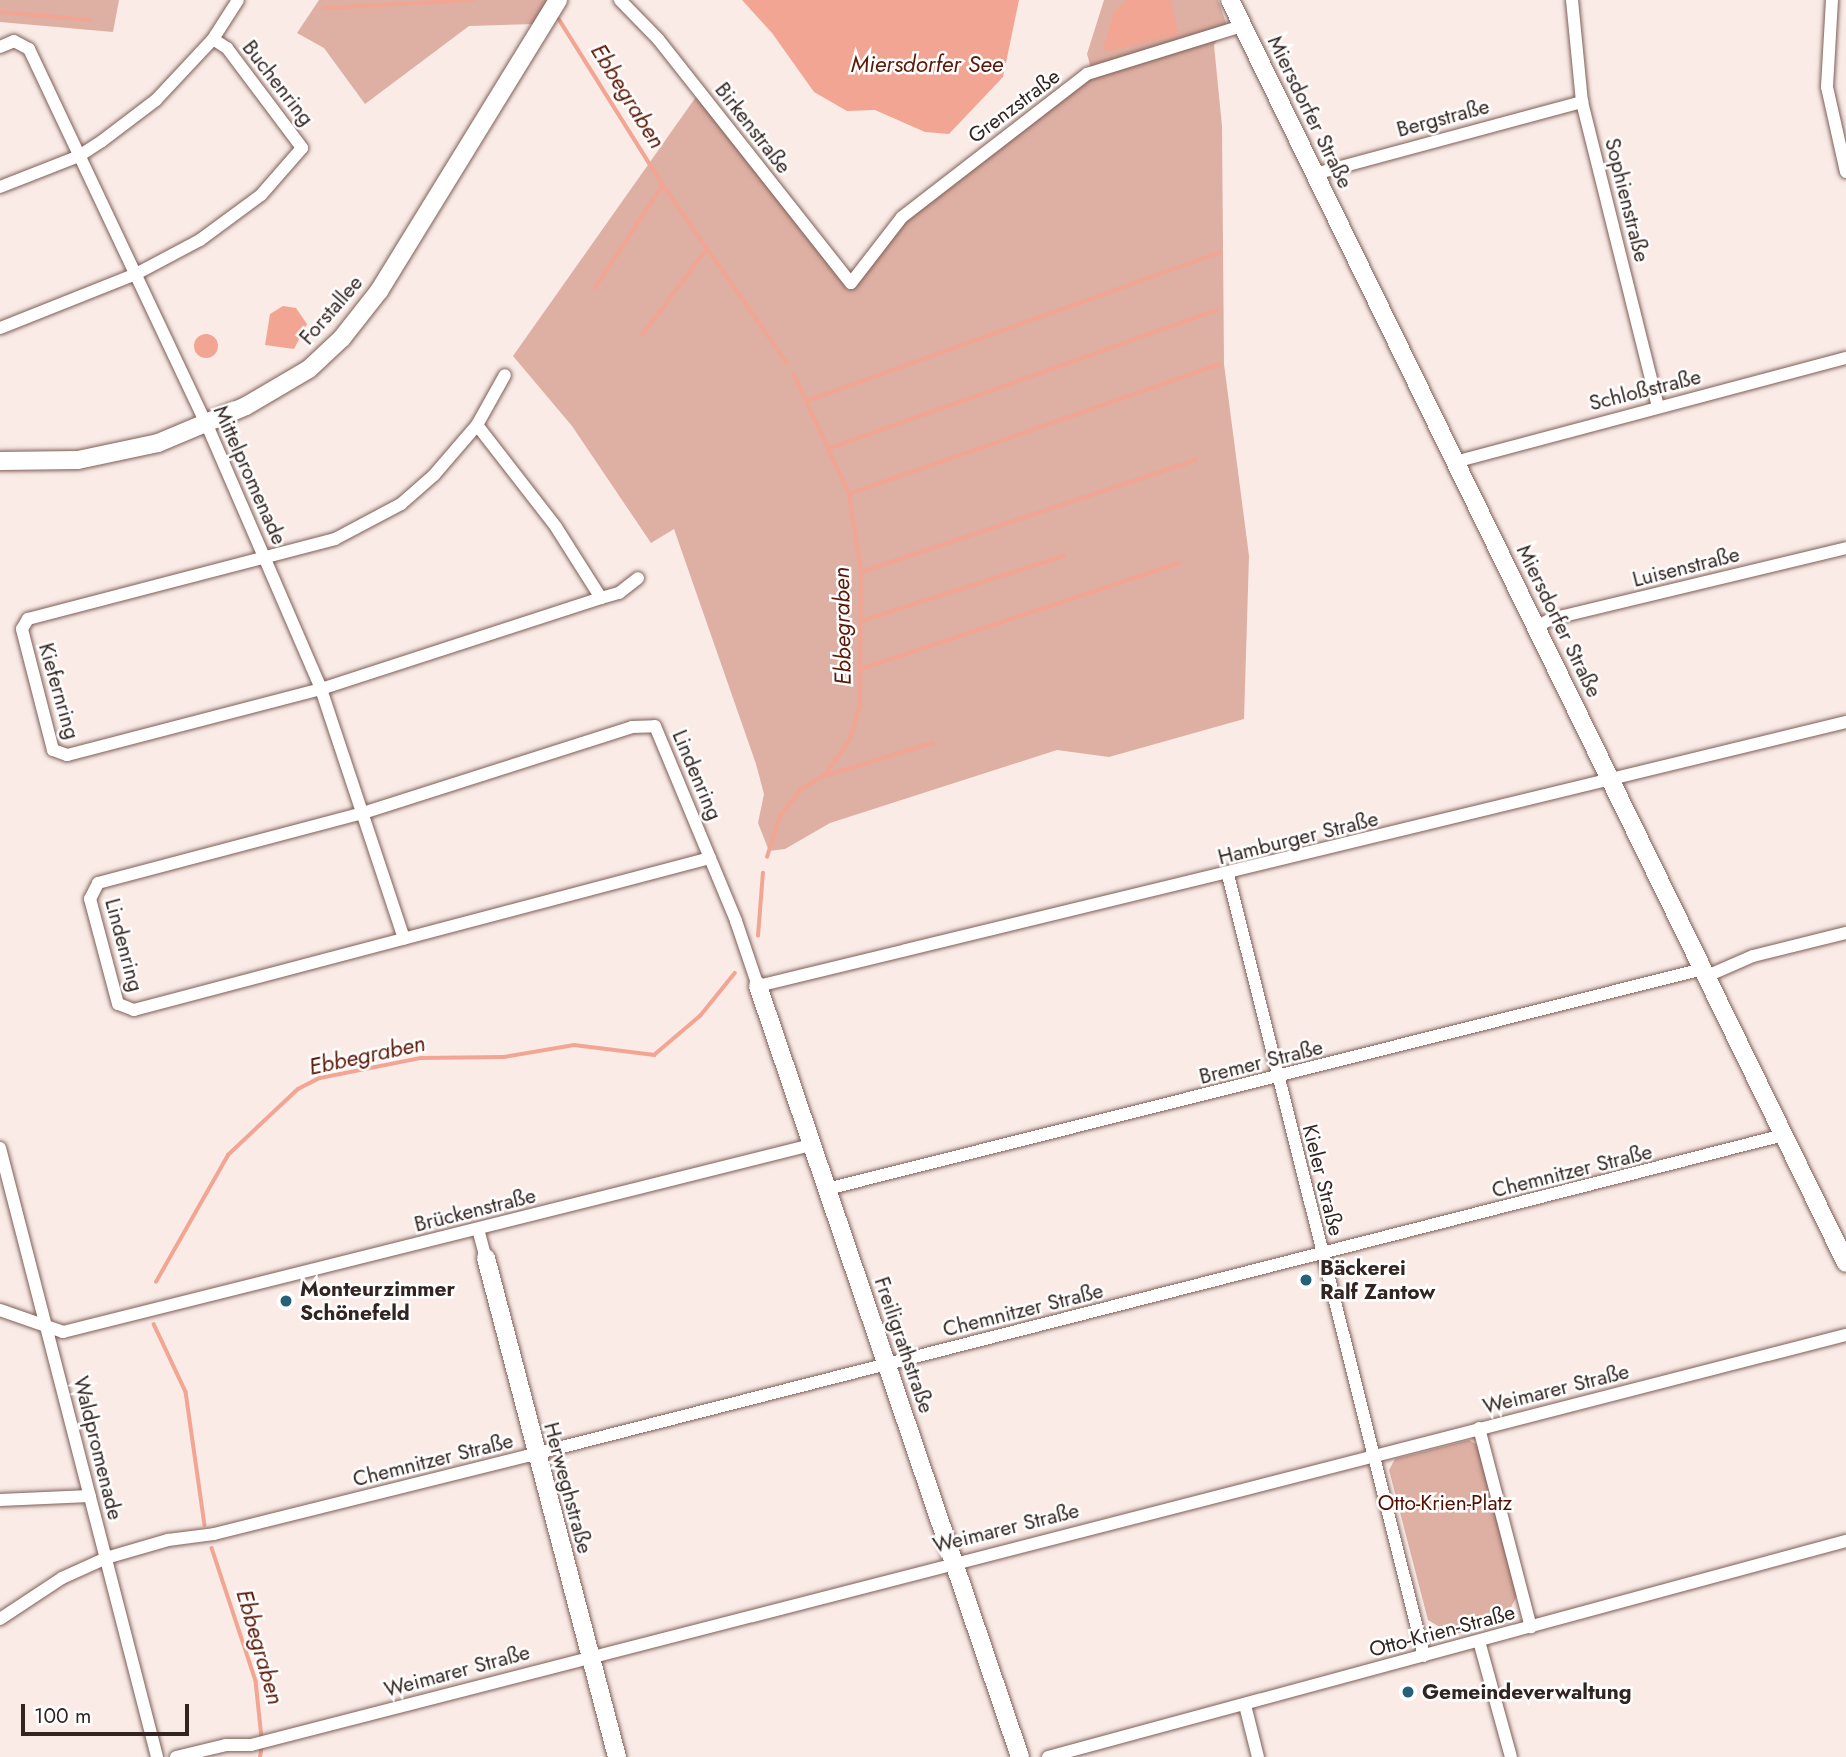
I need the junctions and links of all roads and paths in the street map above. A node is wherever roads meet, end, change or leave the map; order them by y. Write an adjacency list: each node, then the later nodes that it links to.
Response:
1 (238, 0): 8 (street)
2 (558, 0): 21 (street, Forstallee)
3 (620, 0): 16 (street, Birkenstraße)
4 (1230, 0): 7 (street, Miersdorfer Straße)
5 (1572, 0): 10 (street, Sophienstraße)
6 (1832, 0): 12 (street)
7 (1242, 26): 13 (street, Miersdorfer Straße); 16 (street, Grenzstraße)
8 (213, 38): 11 (street, Buchenring); 15 (street, Buchenring)
9 (0, 47): 11 (street, Mittelpromenade)
10 (1582, 102): 13 (street, Bergstraße); 20 (street, Sophienstraße)
11 (79, 156): 14 (street, Buchenring); 15 (street, Mittelpromenade)
12 (1846, 172)
13 (1315, 174): 24 (street, Miersdorfer Straße)
14 (0, 187)
15 (136, 274): 17 (street, Buchenring); 21 (street, Mittelpromenade)
16 (851, 283)
17 (0, 328)
18 (1846, 358): 20 (street, Schloßstraße)
19 (505, 375): 22 (street, Kiefernring)
20 (1658, 407): 24 (street, Schloßstraße)
21 (207, 425): 23 (street, Forstallee); 26 (street, Mittelpromenade)
22 (477, 425): 26 (street, Kiefernring); 28 (street)
23 (0, 461)
24 (1455, 462): 29 (street, Miersdorfer Straße)
25 (1846, 548): 29 (street, Luisenstraße)
26 (266, 558): 30 (street, Mittelpromenade); 30 (street, Kiefernring)
27 (638, 578): 28 (street, Kiefernring)
28 (601, 598): 30 (street, Kiefernring)
29 (1536, 627): 32 (street, Miersdorfer Straße)
30 (321, 689): 33 (street, Mittelpromenade)
31 (1846, 722): 32 (street, Hamburger Straße)
32 (1610, 779): 35 (street, Hamburger Straße); 39 (street, Miersdorfer Straße)
33 (363, 813): 34 (street, Lindenring); 37 (street, Mittelpromenade); 37 (street, Lindenring)
34 (710, 858): 37 (street, Lindenring); 38 (street, Lindenring)
35 (1228, 875): 40 (street, Hamburger Straße); 41 (street, Kieler Straße)
36 (1846, 933): 39 (street, Bremer Straße)
37 (404, 939)
38 (745, 948): 40 (street, Freiligrathstraße)
39 (1705, 973): 41 (street, Bremer Straße); 42 (street, Miersdorfer Straße)
40 (758, 986): 43 (street, Freiligrathstraße)
41 (1279, 1077): 45 (street, Bremer Straße); 47 (street, Kieler Straße)
42 (1784, 1135): 47 (street, Chemnitzer Straße); 49 (street, Miersdorfer Straße)
43 (811, 1144): 45 (street, Freiligrathstraße); 46 (street, Brückenstraße)
44 (0, 1148): 51 (street, Waldpromenade)
45 (827, 1189): 53 (street, Freiligrathstraße)
46 (478, 1229): 48 (street, Herweghstraße); 51 (street, Brückenstraße)
47 (1321, 1254): 53 (street, Chemnitzer Straße); 56 (street, Kieler Straße)
48 (486, 1258): 55 (street, Herweghstraße)
49 (1846, 1263)
50 (0, 1310): 51 (street)
51 (48, 1330): 57 (street, Waldpromenade)
52 (1846, 1335): 54 (street, Weimarer Straße)
53 (888, 1366): 55 (street, Chemnitzer Straße); 61 (street, Freiligrathstraße)
54 (1479, 1428): 56 (street, Weimarer Straße); 63 (street)
55 (536, 1454): 60 (street, Chemnitzer Straße); 66 (street, Herweghstraße)
56 (1372, 1454): 61 (street, Weimarer Straße); 65 (street, Kieler Straße)
57 (90, 1496): 58 (street); 60 (street, Waldpromenade)
58 (0, 1500)
59 (1846, 1541): 63 (street, Otto-Krien-Straße)
60 (106, 1558): 62 (street, Chemnitzer Straße); 68 (street, Waldpromenade)
61 (953, 1561): 66 (street, Weimarer Straße); 71 (street, Freiligrathstraße)
62 (0, 1619)
63 (1531, 1627): 64 (street, Otto-Krien-Straße)
64 (1479, 1641): 65 (street, Otto-Krien-Straße); 74 (street)
65 (1424, 1656): 67 (street, Otto-Krien-Straße)
66 (590, 1658): 69 (street, Weimarer Straße); 70 (street, Herweghstraße)
67 (1245, 1705): 72 (street, Otto-Krien-Straße); 73 (street)
68 (157, 1757)
69 (176, 1757)
70 (617, 1757)
71 (1020, 1757)
72 (1048, 1757)
73 (1258, 1757)
74 (1511, 1757)

